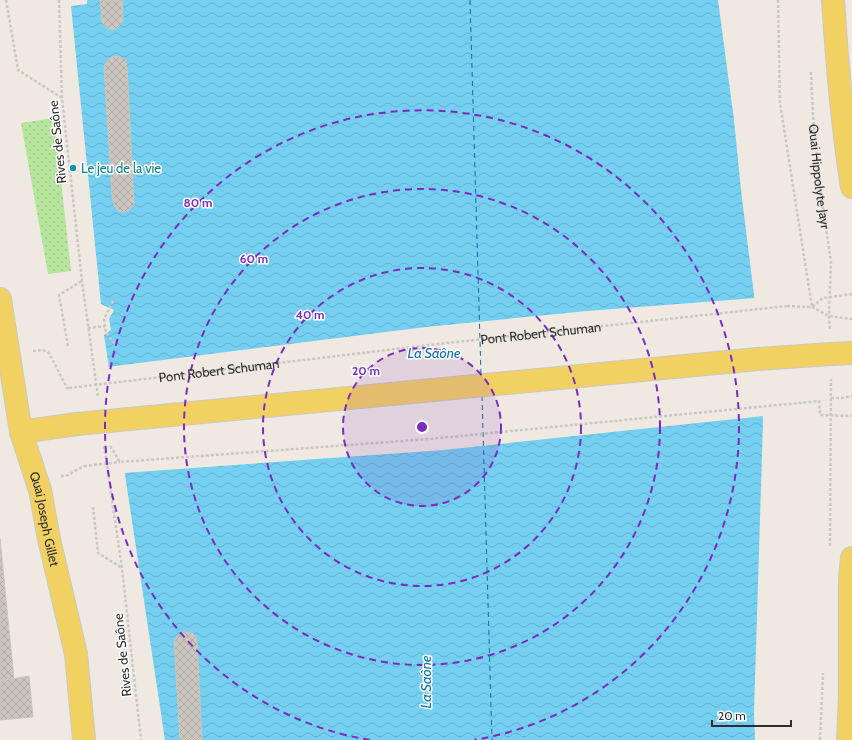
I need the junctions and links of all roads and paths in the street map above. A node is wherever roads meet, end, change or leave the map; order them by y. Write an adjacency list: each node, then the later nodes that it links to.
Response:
1 (6, 0): 6 (path)
2 (59, 0): 6 (path, Rives de Saône)
3 (778, 0): 12 (path)
4 (833, 0): 7 (main road)
5 (811, 70): 9 (path, Quai Hippolyte Jayr)
6 (62, 98): 18 (path, Rives de Saône)
7 (852, 187)
8 (852, 294): 9 (path)
9 (830, 298): 12 (path); 13 (path, Quai Hippolyte Jayr)
10 (0, 299): 19 (main road, Quai Joseph Gillet)
11 (112, 302): 15 (path)
12 (812, 307): 13 (path, Pont Robert Schuman); 19 (path, Pont Robert Schuman, bridge)
13 (829, 316): 14 (path); 20 (path, Quai Hippolyte Jayr)
14 (852, 319)
15 (105, 326): 16 (path); 17 (path)
16 (88, 328)
17 (116, 345)
18 (68, 346)
19 (9, 354): 26 (main road, Quai Joseph Gillet)
20 (842, 354): 22 (path, Quai Hippolyte Jayr); 25 (main road, bridge)
21 (852, 396): 22 (path)
22 (831, 398): 23 (path, Quai Hippolyte Jayr)
23 (831, 415): 24 (path); 27 (path)
24 (852, 416)
25 (106, 421): 26 (main road, bridge); 27 (path)
26 (20, 432): 31 (main road, Quai Joseph Gillet)
27 (120, 462): 28 (path, bridge)
28 (84, 466)
29 (93, 507): 32 (path, Rives de Saône)
30 (852, 558): 33 (main road)
31 (84, 740)
32 (141, 740)
33 (848, 740)

